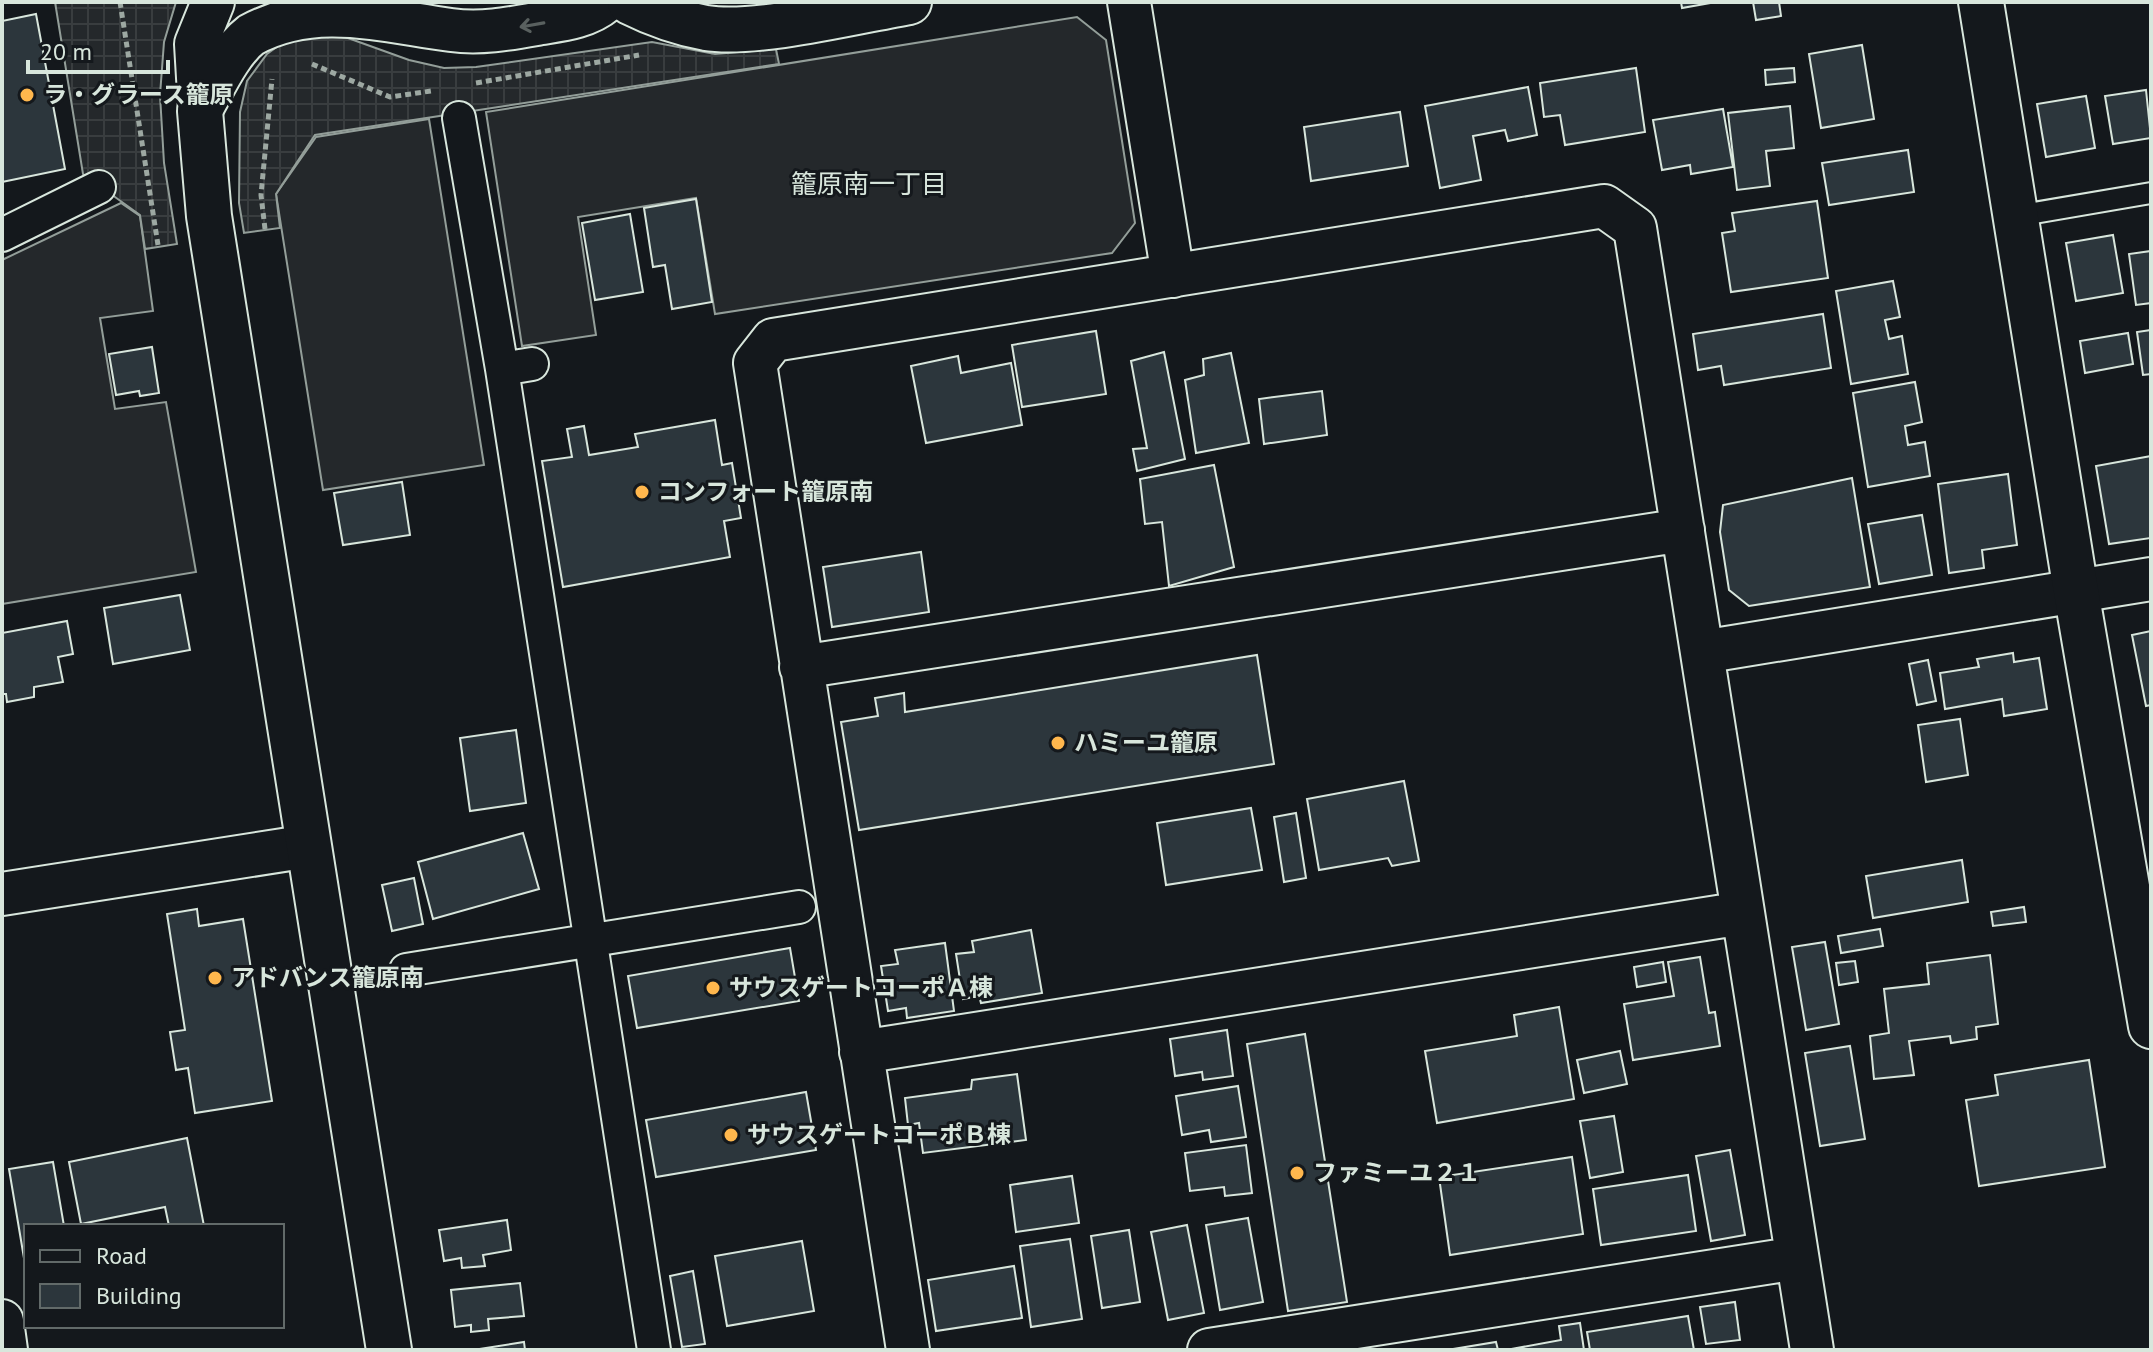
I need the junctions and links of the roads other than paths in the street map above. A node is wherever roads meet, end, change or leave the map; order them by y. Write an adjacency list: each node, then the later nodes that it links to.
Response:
1 (213, 2): 8 (street)
2 (605, 2): 7 (street, one-way to 7)
3 (630, 2): 4 (street)
4 (909, 2)
5 (1129, 2): 14 (street)
6 (1981, 2): 12 (street)
7 (408, 12): 8 (street)
8 (200, 111): 20 (street)
9 (459, 118): 24 (street)
10 (99, 187): 13 (street)
11 (2151, 193): 12 (lane)
12 (2016, 216): 17 (street)
13 (2, 235)
14 (1173, 276): 15 (street); 19 (street)
15 (1683, 530): 18 (street); 19 (street)
16 (2151, 579): 17 (street)
17 (2076, 591): 18 (street); 26 (street)
18 (1702, 652): 23 (street)
19 (801, 667): 27 (street)
20 (309, 846): 21 (street); 31 (street)
21 (2, 894)
22 (799, 907): 24 (street)
23 (1743, 913): 27 (street); 28 (street)
24 (589, 941): 25 (street); 32 (street)
25 (406, 970)
26 (2151, 1026)
27 (861, 1052): 33 (street)
28 (1797, 1258): 34 (street); 35 (street)
29 (2, 1321): 30 (street)
30 (6, 1350)
31 (389, 1350)
32 (654, 1350)
33 (908, 1350)
34 (1209, 1350)
35 (1812, 1350)

